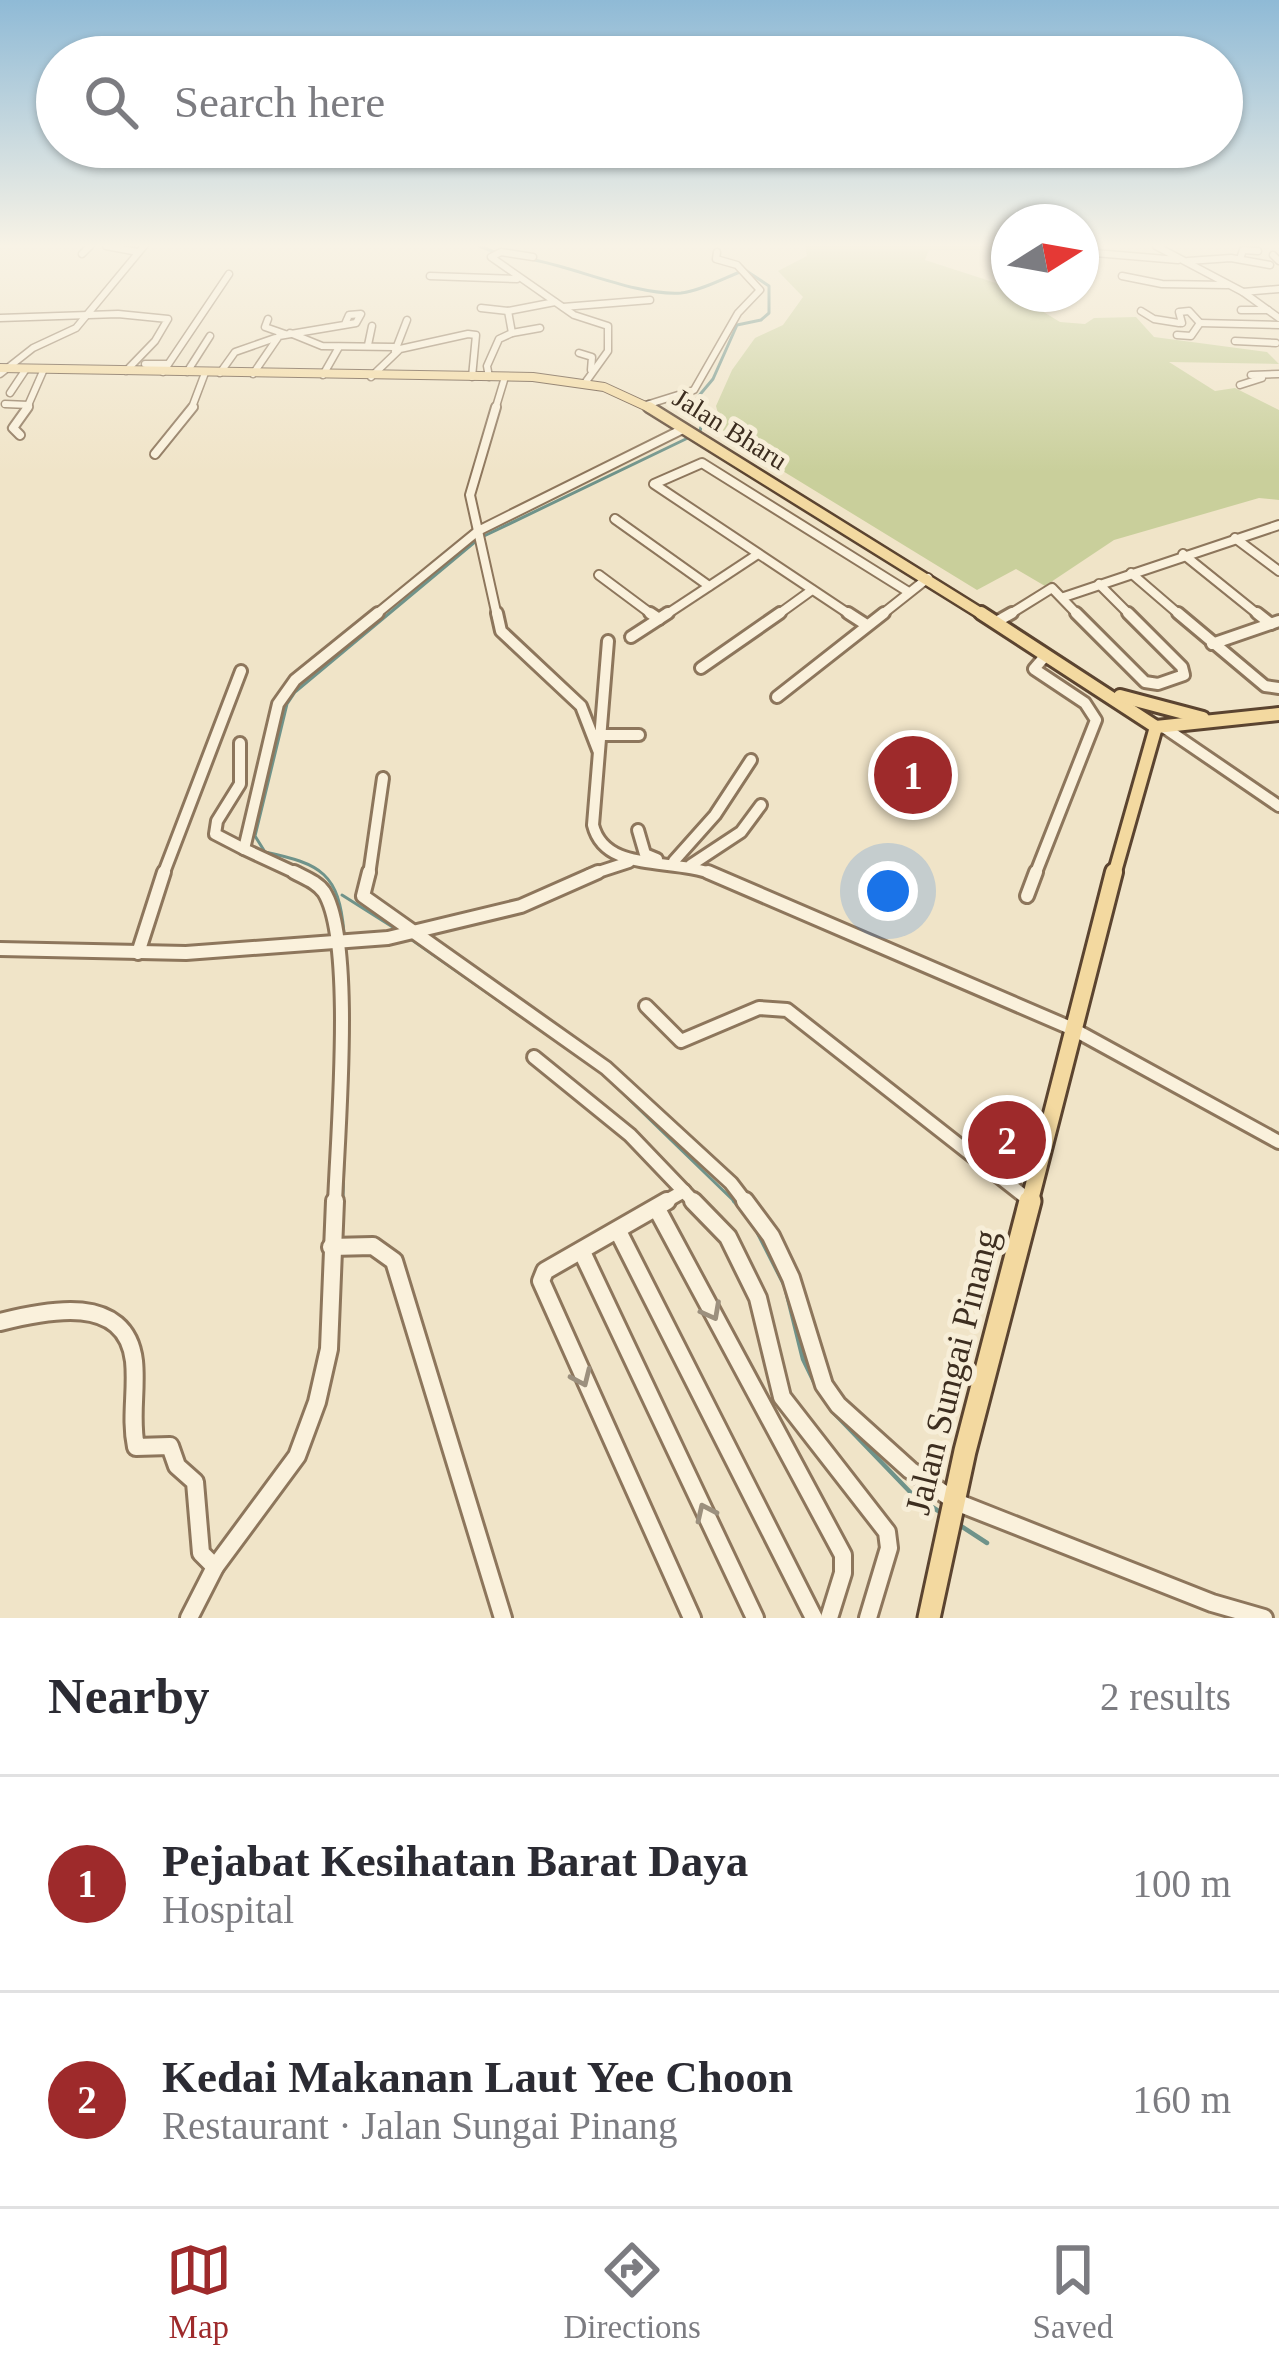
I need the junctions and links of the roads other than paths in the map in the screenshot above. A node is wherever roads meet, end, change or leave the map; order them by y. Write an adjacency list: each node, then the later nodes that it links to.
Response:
1 (81, 322): 31 (street)
2 (167, 322): 32 (street)
3 (197, 322): 28 (street)
4 (267, 322): 18 (street)
5 (406, 322): 25 (street)
6 (510, 322): 17 (street)
7 (598, 322): 34 (street)
8 (731, 322): 50 (street)
9 (1171, 322): 11 (street)
10 (1279, 322): 13 (street)
11 (1181, 323): 13 (street); 15 (street)
12 (345, 324): 18 (street)
13 (1201, 325): 19 (street)
14 (372, 326): 24 (street)
15 (1163, 326)
16 (540, 328): 17 (street)
17 (512, 333): 44 (street)
18 (284, 335): 23 (street); 36 (street); 37 (street)
19 (1177, 335)
20 (210, 336): 33 (street)
21 (1235, 341): 22 (street)
22 (1274, 343)
23 (334, 344): 24 (street); 39 (street)
24 (368, 344): 25 (street)
25 (395, 349): 41 (street); 43 (street)
26 (579, 353): 34 (street)
27 (145, 364): 28 (street)
28 (165, 368): 32 (main road, Jalan Bharu); 33 (main road, Jalan Bharu)
29 (26, 369): 30 (main road, Jalan Bharu); 31 (main road, Jalan Bharu); 48 (street)
30 (44, 369): 32 (main road, Jalan Bharu); 49 (street)
31 (2, 370)
32 (126, 371)
33 (187, 372): 35 (main road, Jalan Bharu)
34 (593, 372): 46 (street)
35 (205, 373): 36 (main road, Jalan Bharu); 54 (street)
36 (220, 373): 37 (main road, Jalan Bharu)
37 (253, 374): 39 (main road, Jalan Bharu)
38 (1279, 374): 42 (street)
39 (323, 375): 41 (main road, Jalan Bharu)
40 (1251, 375): 42 (street)
41 (371, 376): 43 (main road, Jalan Bharu)
42 (1265, 376): 47 (street)
43 (472, 377): 44 (main road, Jalan Bharu)
44 (489, 377): 45 (main road, Jalan Bharu)
45 (505, 377): 46 (main road, Jalan Bharu); 57 (street)
46 (585, 383): 50 (main road, Jalan Bharu)
47 (1240, 385)
48 (10, 393)
49 (29, 404): 51 (street); 53 (street)
50 (646, 405): 52 (main road, Jalan Bharu)
51 (3, 407)
52 (691, 434): 57 (street); 64 (main road, Jalan Bharu)
53 (20, 435)
54 (154, 454)
55 (615, 519): 66 (street)
56 (1279, 525): 58 (street)
57 (479, 536): 86 (street); 94 (street)
58 (1235, 538): 60 (street); 61 (street)
59 (758, 554): 66 (street); 67 (street); 68 (street)
60 (1183, 554): 62 (street); 72 (street)
61 (1279, 571)
62 (1131, 573): 65 (street); 76 (street)
63 (599, 575): 70 (street)
64 (928, 578): 68 (street); 71 (main road, Jalan Bharu)
65 (1099, 584): 69 (street); 69 (street)
66 (709, 586): 70 (street)
67 (812, 590): 73 (street); 78 (street)
68 (907, 591): 73 (street)
69 (1064, 597): 71 (street)
70 (659, 619): 74 (street)
71 (995, 622): 77 (main road, Jalan Bharu)
72 (1275, 622): 76 (street)
73 (865, 624): 82 (street)
74 (631, 638)
75 (608, 641): 86 (street)
76 (1212, 644): 80 (street)
77 (1046, 655): 81 (main road, Jalan Bharu); 99 (street)
78 (701, 668)
79 (241, 671): 103 (street)
80 (1276, 688)
81 (1103, 692): 84 (main road); 85 (main road, Jalan Bharu)
82 (776, 697)
83 (1279, 715): 84 (main road)
84 (1215, 721): 85 (main road)
85 (1155, 732): 91 (street); 105 (main road, Jalan Sungai Pinang)
86 (596, 735): 87 (street); 97 (street)
87 (639, 735)
88 (240, 743): 94 (street)
89 (752, 760): 96 (street)
90 (383, 778): 100 (street)
91 (1276, 801)
92 (761, 805): 98 (street)
93 (638, 830): 95 (street)
94 (244, 849): 101 (street)
95 (658, 860): 96 (street); 97 (street)
96 (674, 861): 98 (street)
97 (629, 862): 100 (street)
98 (691, 865): 105 (street)
99 (1027, 896)
100 (406, 932): 101 (street); 115 (street)
101 (343, 942): 103 (street); 112 (street)
102 (0, 949): 103 (street)
103 (138, 953)
104 (646, 1006): 109 (street)
105 (1073, 1029): 107 (street); 109 (main road, Jalan Sungai Pinang)
106 (534, 1057): 108 (street)
107 (1279, 1142)
108 (684, 1191): 110 (street); 123 (street)
109 (1029, 1199): 115 (main road, Jalan Sungai Pinang)
110 (657, 1209): 111 (street); 122 (street, one-way to 122)
111 (618, 1231): 113 (street); 121 (street)
112 (337, 1246): 116 (street); 118 (street)
113 (582, 1252): 119 (street, one-way to 119); 120 (street, one-way to 113)
114 (0, 1322): 116 (street)
115 (956, 1502): 124 (main road, Jalan Sungai Pinang); 125 (street)
116 (215, 1568): 117 (street)
117 (189, 1618)
118 (503, 1618)
119 (692, 1618)
120 (755, 1618)
121 (814, 1618)
122 (829, 1618)
123 (868, 1618)
124 (929, 1618)
125 (1264, 1618)

